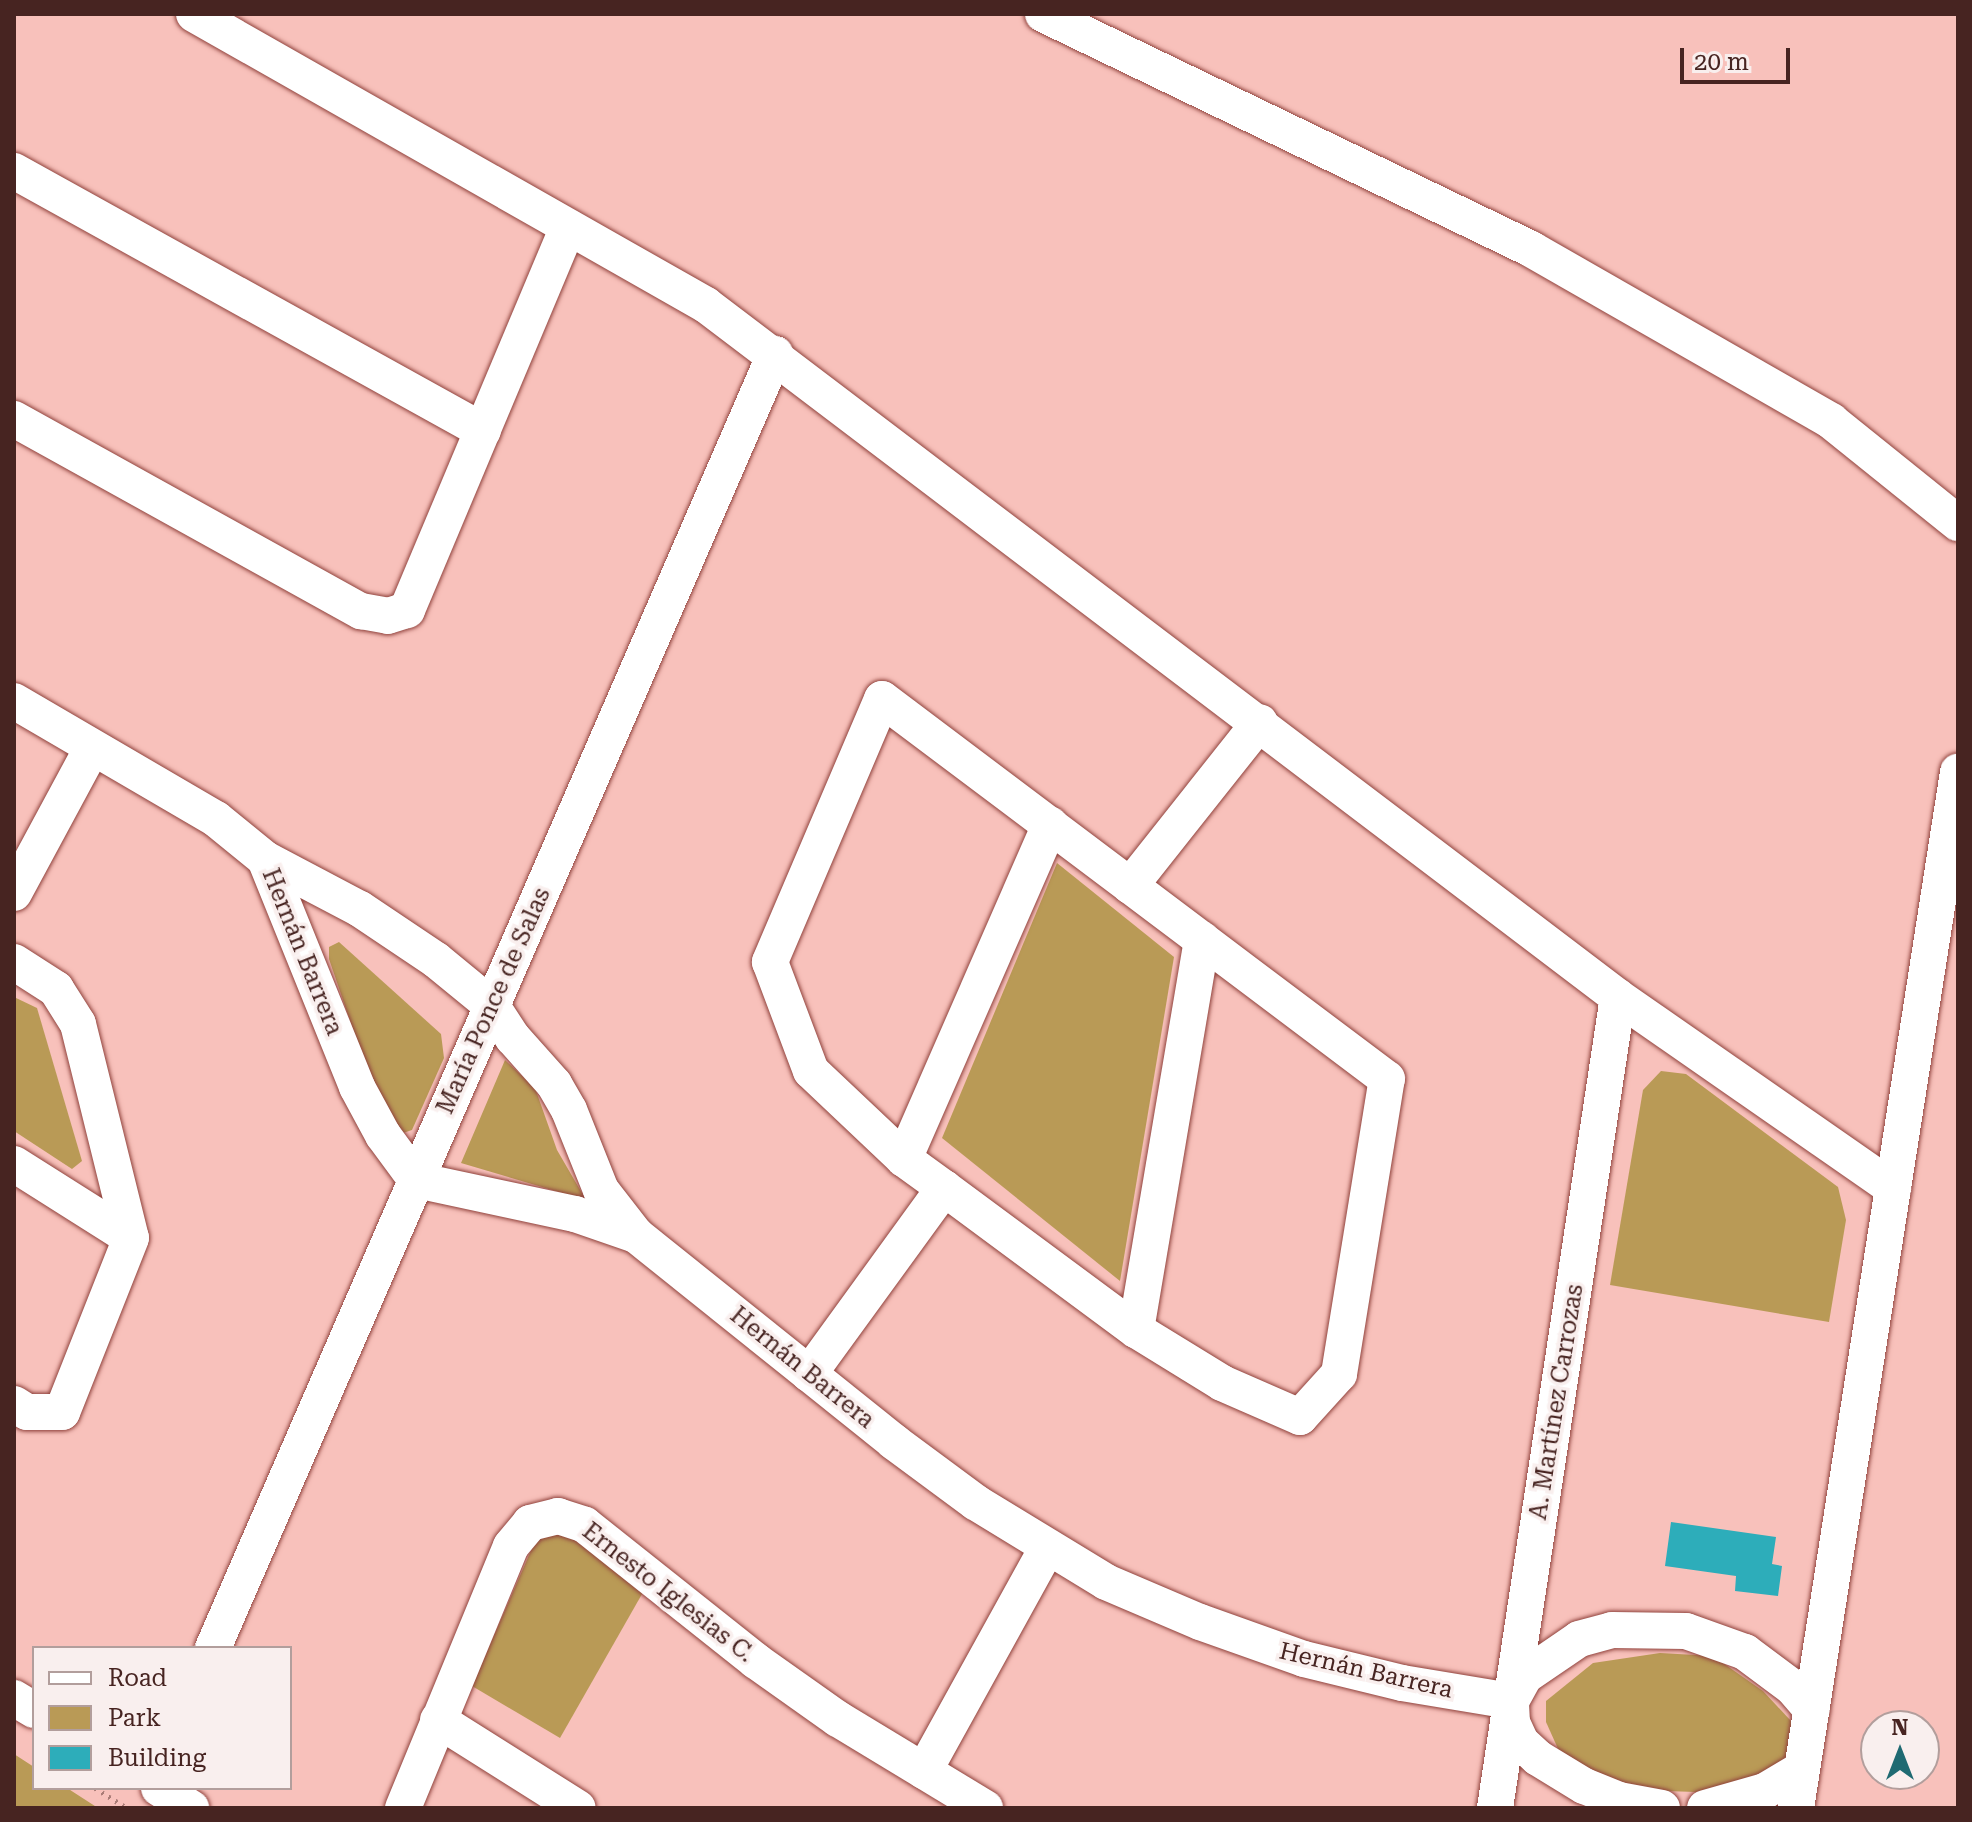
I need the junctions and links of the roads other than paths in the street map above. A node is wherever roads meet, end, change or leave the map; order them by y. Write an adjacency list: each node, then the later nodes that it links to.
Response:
1 (194, 14): 4 (street)
2 (1043, 14): 8 (street)
3 (14, 171): 7 (street)
4 (568, 227): 5 (street); 7 (street)
5 (775, 354): 10 (street); 20 (street, María Ponce de Salas)
6 (14, 419): 7 (street)
7 (483, 431)
8 (1958, 523)
9 (14, 701): 11 (street)
10 (1260, 722): 15 (street); 19 (street)
11 (92, 748): 14 (street); 16 (street)
12 (1958, 772): 25 (street)
13 (1050, 825): 15 (street); 21 (street); 21 (street)
14 (265, 859): 20 (street); 23 (street, Hernán Barrera)
15 (1130, 886): 17 (street)
16 (14, 893)
17 (1202, 940): 28 (street); 28 (street)
18 (14, 962): 27 (street)
19 (1618, 997): 25 (street); 34 (street, A. Martínez Carrozas)
20 (492, 1006): 23 (street, María Ponce de Salas); 26 (street)
21 (904, 1159): 24 (street)
22 (14, 1164): 27 (street)
23 (416, 1180): 26 (street, Hernán Barrera); 32 (street, María Ponce de Salas)
24 (944, 1188): 28 (street); 29 (street)
25 (1893, 1188): 36 (street)
26 (636, 1235): 29 (street, Hernán Barrera)
27 (131, 1238): 30 (street)
28 (1136, 1330)
29 (809, 1374): 31 (street, Hernán Barrera)
30 (14, 1404)
31 (1047, 1548): 34 (street, Hernán Barrera); 39 (street)
32 (214, 1646)
33 (14, 1698): 35 (street)
34 (1511, 1701): 36 (street); 46 (street, A. Martínez Carrozas); 47 (street)
35 (32, 1709)
36 (1812, 1710): 38 (street)
37 (438, 1720): 39 (street, Ernesto Iglesias C.); 43 (street, Ernesto Iglesias C.); 44 (street)
38 (1802, 1769): 41 (street); 48 (street)
39 (924, 1771): 45 (street, Ernesto Iglesias C.)
40 (162, 1790): 42 (street)
41 (1727, 1806)
42 (191, 1808)
43 (403, 1808)
44 (578, 1808)
45 (985, 1808)
46 (1495, 1808)
47 (1662, 1808)
48 (1796, 1808)

